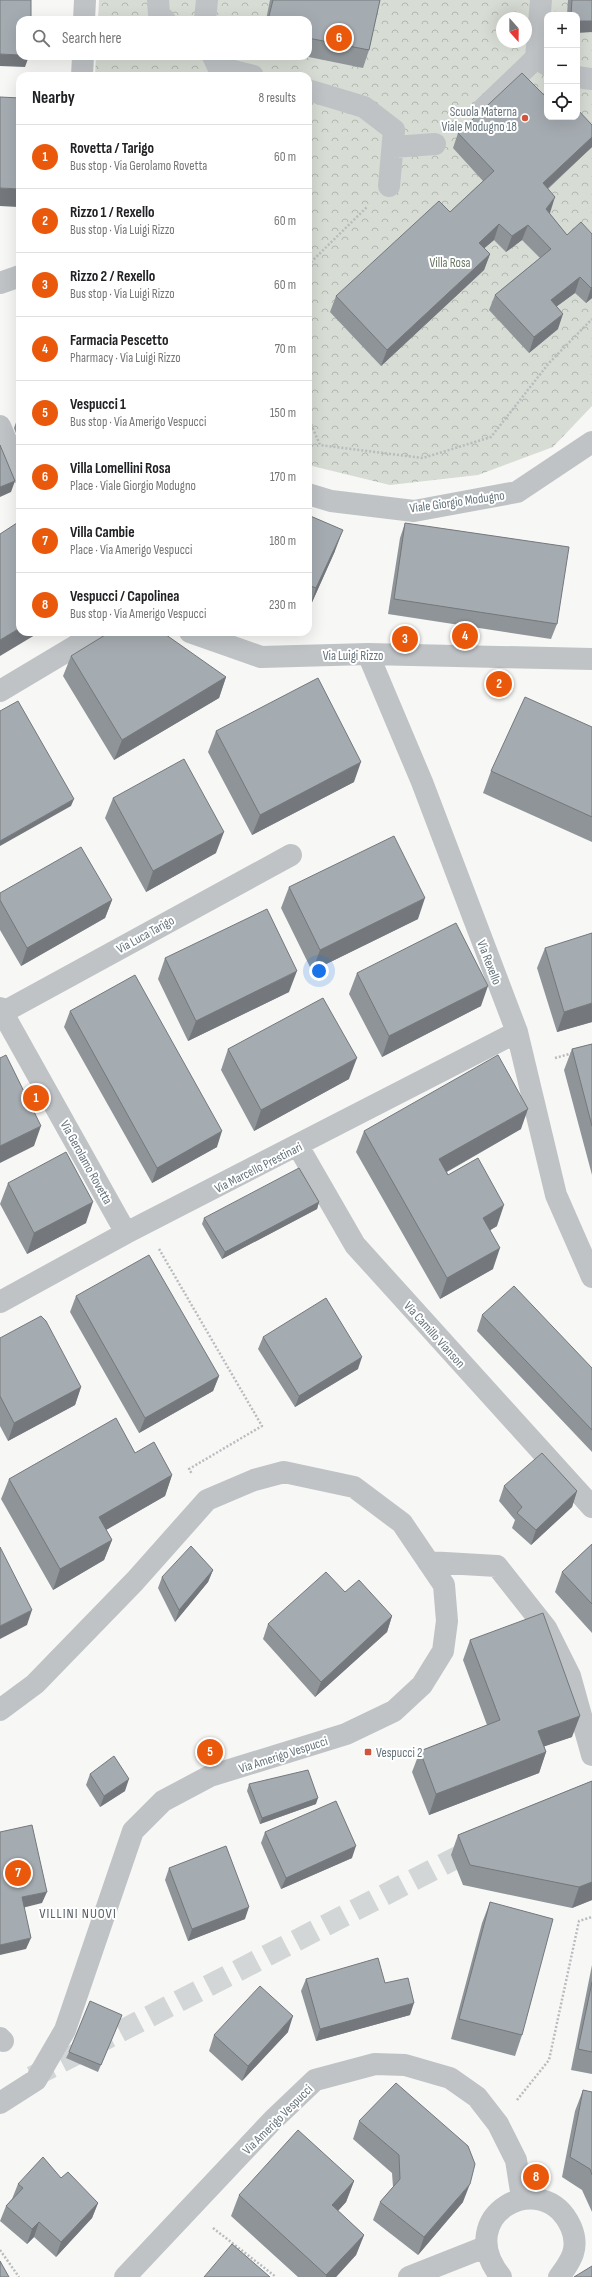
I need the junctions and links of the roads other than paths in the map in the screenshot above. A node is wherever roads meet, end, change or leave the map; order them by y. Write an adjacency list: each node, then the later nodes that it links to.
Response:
1 (85, 0): 5 (street)
2 (158, 0): 6 (street)
3 (207, 0): 7 (street)
4 (541, 0): 10 (street)
5 (84, 16)
6 (161, 16)
7 (205, 16)
8 (83, 60): 11 (street)
9 (212, 60): 12 (street)
10 (541, 61): 16 (street)
11 (82, 72)
12 (243, 72)
13 (580, 77): 14 (street)
14 (592, 79)
15 (312, 91): 18 (street)
16 (484, 108)
17 (434, 144): 18 (street)
18 (393, 147): 19 (street)
19 (389, 186)
20 (16, 277): 21 (street)
21 (0, 283)
22 (0, 426): 24 (street)
23 (592, 442): 25 (street, Viale Giorgio Modugno)
24 (16, 464)
25 (312, 495)
26 (92, 636): 30 (street)
27 (202, 636): 28 (street, Via Luigi Rizzo)
28 (368, 654): 29 (street, Via Luigi Rizzo); 33 (street, Via Rexello)
29 (592, 660)
30 (0, 692)
31 (291, 855): 32 (street, Via Luca Tarigo)
32 (1, 1012): 35 (street, Via Gerolamo Rovetta)
33 (517, 1032): 34 (street, Via Marcello Prestinari); 36 (street, Via Rexello)
34 (298, 1146): 35 (street, Via Marcello Prestinari); 38 (street, Via Camillo Vianson)
35 (135, 1229): 37 (street, Via Marcello Prestinari)
36 (592, 1277)
37 (0, 1302)
38 (592, 1507)
39 (428, 1562): 40 (street, Via Amerigo Vespucci); 41 (street); 42 (street, Via Amerigo Vespucci)
40 (0, 1710)
41 (592, 1755)
42 (0, 2103)
43 (522, 2198): 44 (street); 45 (street, Via Amerigo Vespucci); 48 (street)
44 (485, 2247): 46 (street); 47 (street)
45 (125, 2277)
46 (409, 2277)
47 (501, 2277)
48 (559, 2277)

